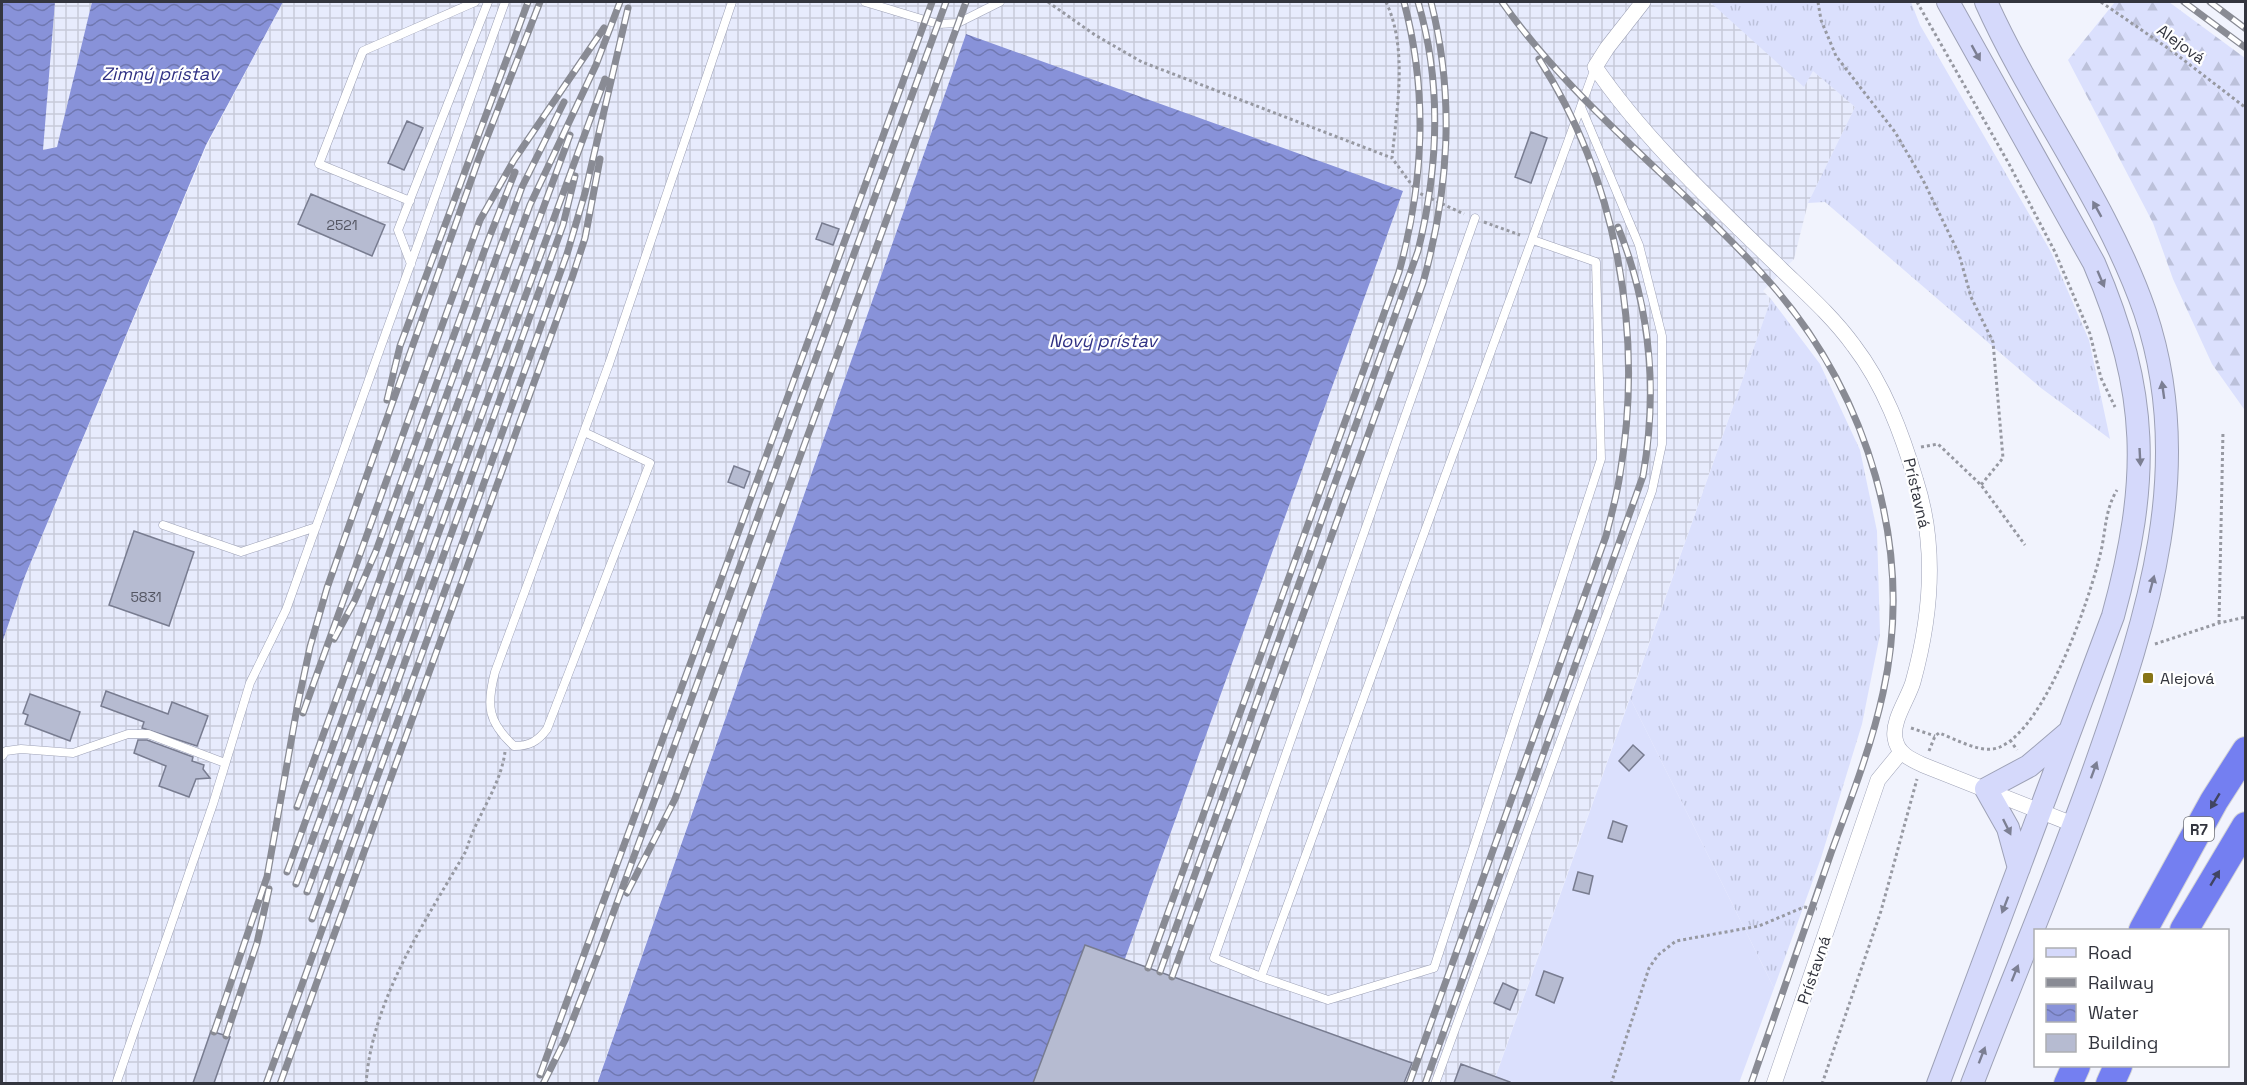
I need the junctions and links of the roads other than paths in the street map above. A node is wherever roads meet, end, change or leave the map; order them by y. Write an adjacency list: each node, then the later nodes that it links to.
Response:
1 (475, 2): 12 (lane)
2 (488, 2): 12 (lane)
3 (505, 2): 15 (lane)
4 (732, 2): 16 (lane)
5 (865, 2): 6 (lane)
6 (1000, 2)
7 (1643, 2): 10 (street)
8 (1948, 2): 19 (main road, one-way to 19)
9 (1986, 2): 26 (main road, one-way to 9)
10 (1595, 67): 11 (lane); 21 (street, Prístavná)
11 (1581, 107): 14 (lane); 35 (lane)
12 (410, 201): 15 (lane)
13 (1475, 218): 31 (lane)
14 (1533, 240): 31 (lane); 31 (lane)
15 (411, 264): 18 (lane)
16 (584, 432): 16 (lane)
17 (163, 525): 18 (lane)
18 (316, 527): 23 (lane)
19 (2070, 731): 24 (main road); 25 (main road)
20 (2246, 751): 29 (highway, R7, one-way to 29)
21 (1901, 752): 24 (street); 36 (street, Prístavná)
22 (2, 756): 23 (lane)
23 (225, 763): 34 (lane)
24 (1986, 789): 25 (street); 28 (main road, one-way to 28)
25 (2042, 812): 26 (street); 28 (main road)
26 (2075, 825): 38 (main road, one-way to 26)
27 (2246, 826): 30 (highway, R7, one-way to 27)
28 (2019, 868): 37 (main road, one-way to 37)
29 (2144, 929)
30 (2185, 929)
31 (1261, 977)
32 (2075, 1067): 39 (highway)
33 (2117, 1067): 40 (highway)
34 (116, 1083)
35 (1435, 1083)
36 (1774, 1083)
37 (1938, 1083)
38 (1972, 1083)
39 (2068, 1083)
40 (2110, 1083)

